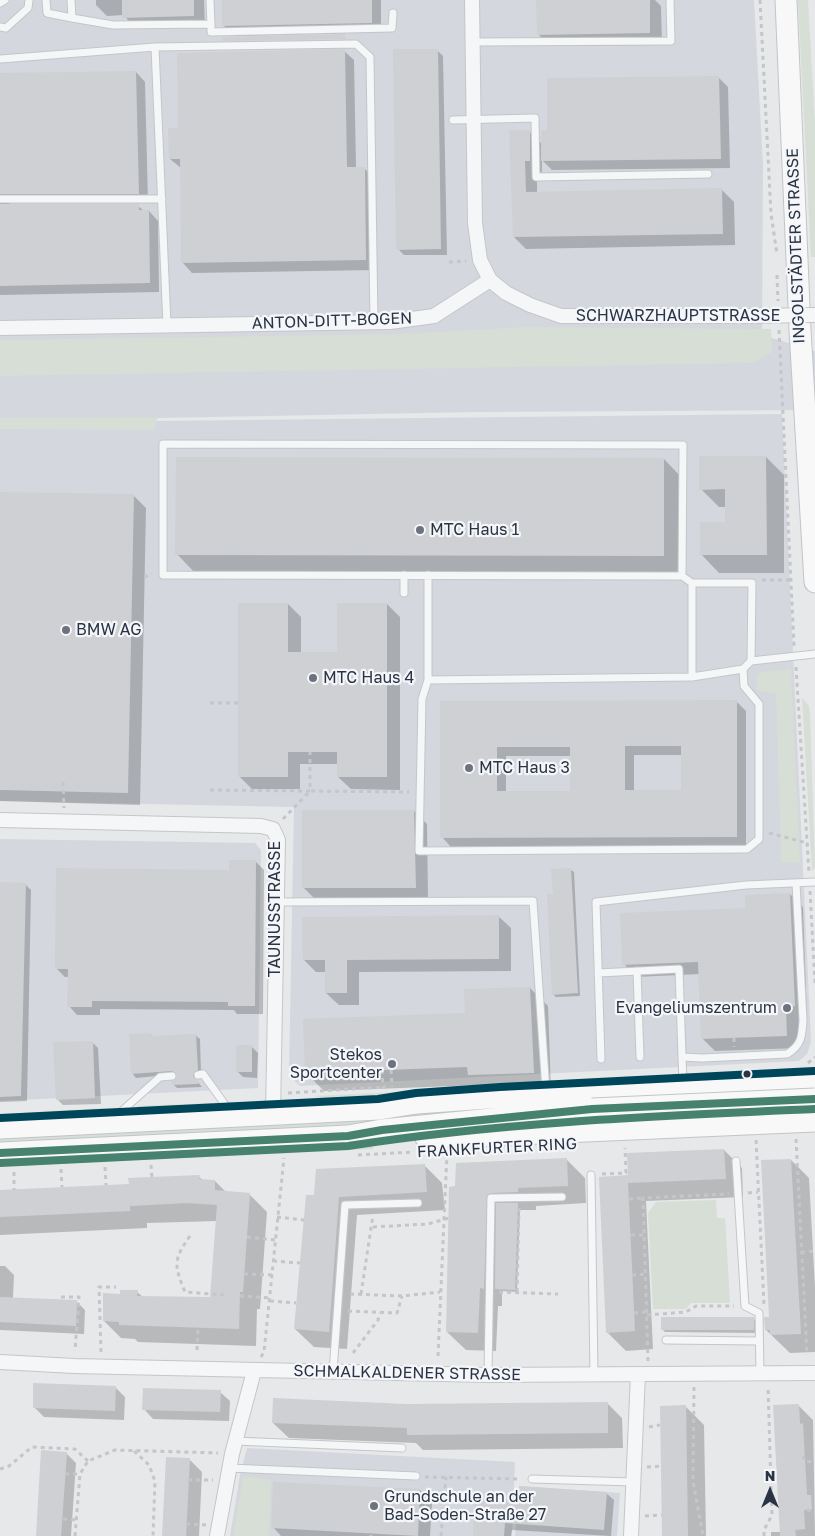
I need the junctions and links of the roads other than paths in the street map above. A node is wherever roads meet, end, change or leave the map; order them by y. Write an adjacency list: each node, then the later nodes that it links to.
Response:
1 (5, 0): 9 (lane)
2 (28, 0): 13 (lane)
3 (46, 0): 11 (lane)
4 (71, 0): 11 (lane)
5 (210, 0): 12 (lane)
6 (472, 0): 14 (street)
7 (670, 0): 14 (lane)
8 (786, 0): 30 (main road, INGOLSTÄDTER STRASSE)
9 (0, 3)
10 (393, 13): 12 (lane)
11 (72, 18): 12 (lane)
12 (211, 24)
13 (0, 27)
14 (472, 42): 17 (street)
15 (155, 47): 16 (lane); 20 (lane); 24 (lane)
16 (0, 59)
17 (474, 119): 18 (lane); 19 (lane); 22 (street)
18 (454, 120)
19 (708, 174)
20 (162, 199): 21 (lane); 25 (lane)
21 (0, 200)
22 (490, 280): 23 (street, SCHWARZHAUPTSTRASSE, bridge); 24 (street, ANTON-DITT-BOGEN)
23 (815, 315)
24 (374, 322): 25 (street, ANTON-DITT-BOGEN)
25 (167, 325): 26 (street, ANTON-DITT-BOGEN)
26 (0, 328)
27 (404, 575): 28 (lane); 29 (lane); 32 (lane)
28 (428, 575): 29 (lane); 37 (lane)
29 (682, 576): 31 (lane)
30 (815, 582)
31 (692, 583): 34 (lane); 36 (lane)
32 (404, 594)
33 (815, 654): 34 (lane)
34 (751, 662): 35 (lane)
35 (743, 669): 36 (lane); 37 (lane)
36 (692, 676): 37 (lane)
37 (428, 680)
38 (0, 820): 41 (street, TAUNUSSTRASSE)
39 (812, 882): 40 (lane)
40 (796, 883): 43 (lane); 45 (lane)
41 (277, 902): 52 (lane); 56 (street, TAUNUSSTRASSE)
42 (637, 971): 43 (lane); 44 (lane); 45 (lane)
43 (598, 972): 46 (lane)
44 (640, 1057)
45 (682, 1057): 51 (lane)
46 (601, 1060)
47 (198, 1074): 57 (lane)
48 (172, 1076): 59 (lane)
49 (815, 1081): 50 (main road, FRANKFURTER RING)
50 (770, 1083): 51 (main road, FRANKFURTER RING); 60 (main road)
51 (683, 1088): 52 (main road, FRANKFURTER RING)
52 (546, 1094): 55 (main road, FRANKFURTER RING)
53 (815, 1099): 54 (main road, FRANKFURTER RING, bridge)
54 (592, 1108): 55 (main road, FRANKFURTER RING); 62 (main road, FRANKFURTER RING)
55 (379, 1109): 56 (main road, FRANKFURTER RING)
56 (273, 1114): 57 (main road, FRANKFURTER RING)
57 (233, 1116): 59 (main road, FRANKFURTER RING)
58 (815, 1121): 60 (main road, FRANKFURTER RING)
59 (110, 1122): 61 (main road, FRANKFURTER RING)
60 (773, 1123): 62 (main road, FRANKFURTER RING)
61 (0, 1128)
62 (350, 1145): 64 (main road, FRANKFURTER RING)
63 (736, 1161): 69 (lane)
64 (3, 1163)
65 (595, 1175): 75 (lane)
66 (562, 1197): 77 (lane)
67 (418, 1202): 72 (lane)
68 (666, 1340): 69 (lane)
69 (759, 1341): 76 (lane)
70 (0, 1362): 71 (street, SCHMALKALDENER STRASSE)
71 (254, 1370): 72 (street, SCHMALKALDENER STRASSE); 78 (street)
72 (333, 1373): 77 (street, SCHMALKALDENER STRASSE)
73 (815, 1373): 76 (street, SCHMALKALDENER STRASSE)
74 (643, 1374): 75 (street, SCHMALKALDENER STRASSE); 76 (street, SCHMALKALDENER STRASSE); 83 (street)
75 (594, 1375): 77 (street, SCHMALKALDENER STRASSE)
76 (764, 1375)
77 (488, 1376)
78 (234, 1447): 79 (lane); 80 (street)
79 (402, 1448)
80 (228, 1474): 81 (lane); 84 (street)
81 (416, 1476)
82 (532, 1479): 83 (lane)
83 (633, 1482): 85 (street)
84 (216, 1536)
85 (631, 1536)

